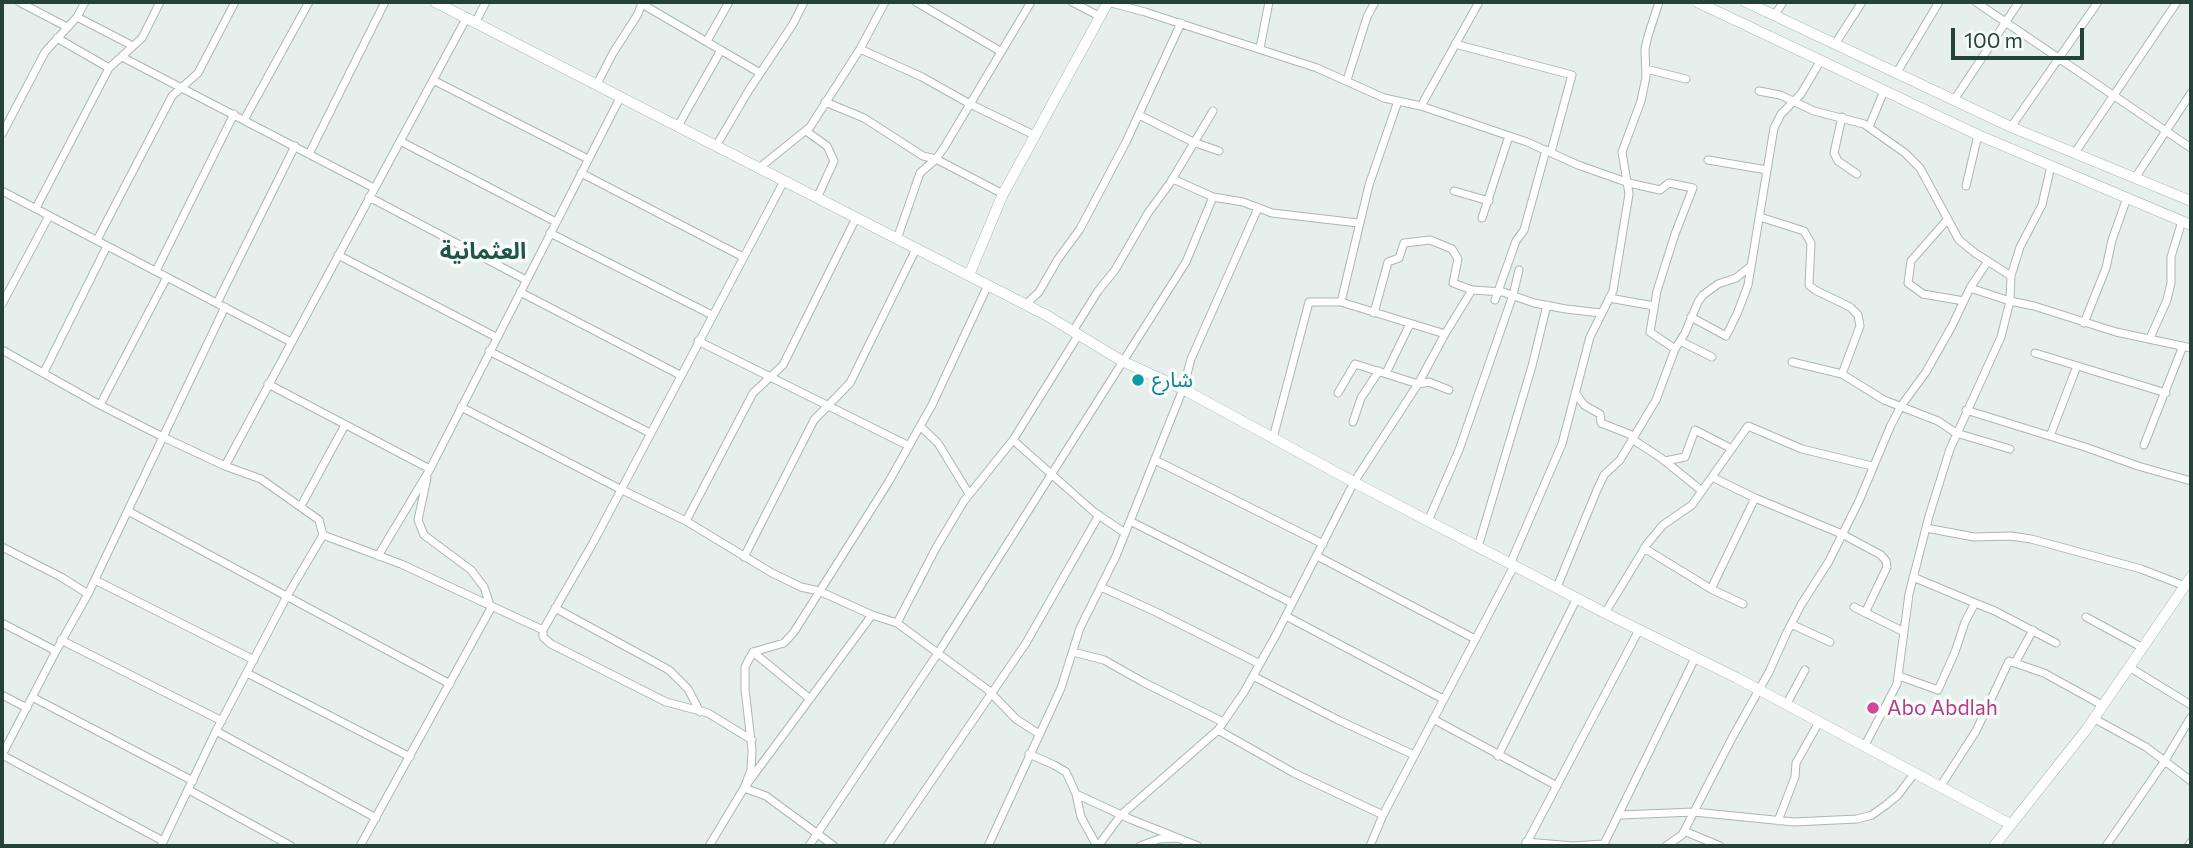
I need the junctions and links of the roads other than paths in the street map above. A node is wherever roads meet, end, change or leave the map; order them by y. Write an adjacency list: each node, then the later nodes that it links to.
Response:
1 (19, 2): 36 (street)
2 (85, 2): 32 (street)
3 (160, 2): 41 (street)
4 (235, 2): 57 (street)
5 (309, 2): 73 (street)
6 (385, 2): 90 (street)
7 (435, 2): 33 (street)
8 (486, 2): 33 (street)
9 (729, 2): 38 (street)
10 (804, 2): 51 (street)
11 (885, 2): 43 (street)
12 (916, 2): 45 (street)
13 (1031, 2): 45 (street)
14 (1072, 2): 31 (street)
15 (1108, 2): 31 (street); 34 (street)
16 (1269, 2): 42 (street)
17 (1375, 2): 55 (street)
18 (1479, 2): 39 (street)
19 (1659, 2): 50 (street)
20 (1697, 2): 48 (street)
21 (1746, 2): 30 (street)
22 (1783, 2): 30 (street)
23 (1863, 2): 40 (street)
24 (1939, 2): 52 (street)
25 (1976, 2): 35 (street)
26 (2020, 2): 35 (street)
27 (2098, 2): 47 (street)
28 (2177, 2): 62 (street)
29 (642, 3): 38 (street); 56 (street)
30 (1775, 15): 40 (street)
31 (1099, 16): 80 (street)
32 (77, 17): 36 (street); 41 (street)
33 (472, 19): 54 (street); 56 (street)
34 (1181, 23): 42 (street); 71 (street)
35 (2006, 23): 47 (street); 63 (street)
36 (67, 27): 37 (street)
37 (57, 38): 49 (street); 79 (street)
38 (707, 41): 44 (street)
39 (1455, 44): 68 (street); 89 (street)
40 (1835, 44): 52 (street)
41 (133, 46): 46 (street)
42 (1260, 48): 55 (street)
43 (860, 49): 66 (street); 67 (street)
44 (722, 50): 51 (street); 74 (street)
45 (1000, 51): 67 (street)
46 (122, 57): 49 (street); 57 (street)
47 (2059, 59): 62 (street); 76 (street)
48 (1821, 60): 59 (street); 65 (street)
49 (110, 68): 116 (street)
50 (1646, 69): 53 (street); 104 (street)
51 (760, 74): 86 (street)
52 (1896, 74): 63 (street)
53 (1686, 79)
54 (433, 80): 83 (street); 92 (street)
55 (1347, 80): 64 (street)
56 (597, 84): 61 (street)
57 (182, 87): 70 (street); 128 (street)
58 (1759, 91): 65 (street)
59 (1884, 91): 75 (street); 81 (street)
60 (2191, 93): 77 (street)
61 (621, 96): 74 (street); 92 (street)
62 (2113, 96): 77 (street); 91 (street)
63 (1954, 100): 76 (street)
64 (1398, 101): 68 (street); 124 (street)
65 (1794, 101): 72 (street); 97 (street)
66 (825, 102): 78 (street); 93 (street)
67 (970, 104): 80 (street); 93 (street)
68 (1421, 106): 82 (street)
69 (1213, 111): 84 (street)
70 (234, 114): 73 (street); 136 (street)
71 (1139, 116): 84 (street); 154 (street)
72 (1842, 117): 75 (street); 100 (street)
73 (244, 120): 85 (street)
74 (678, 126): 86 (street)
75 (1869, 127): 122 (street)
76 (2011, 127): 91 (street)
77 (2166, 130): 87 (street); 101 (street)
78 (806, 131): 96 (street); 112 (street)
79 (2, 134)
80 (1034, 135): 109 (street)
81 (1978, 135): 95 (street); 105 (street)
82 (1509, 136): 89 (street); 114 (street)
83 (400, 141): 106 (street); 123 (street)
84 (1193, 142): 88 (street); 102 (street)
85 (295, 146): 90 (street); 152 (street)
86 (716, 146): 96 (street)
87 (2191, 148)
88 (1219, 151)
89 (1549, 151): 104 (street); 144 (street)
90 (309, 154): 106 (street)
91 (2074, 154): 98 (street); 101 (street)
92 (589, 159): 99 (street)
93 (936, 159): 109 (street); 127 (street)
94 (1708, 160): 97 (street)
95 (2051, 166): 98 (street); 138 (street)
96 (759, 168): 103 (street)
97 (1767, 170): 119 (street)
98 (2064, 172): 113 (street)
99 (581, 173): 123 (street); 132 (street)
100 (1857, 174)
101 (2135, 178): 115 (street)
102 (1173, 179): 111 (street); 164 (street)
103 (783, 181): 112 (street); 132 (street)
104 (1629, 183): 147 (street); 156 (street)
105 (1966, 186)
106 (374, 188): 110 (street)
107 (2, 191): 116 (street)
108 (1454, 191): 114 (street)
109 (1003, 194): 137 (street)
110 (369, 197): 131 (street); 140 (street)
111 (1213, 197): 117 (street); 177 (street)
112 (817, 198): 120 (street)
113 (2127, 198): 125 (street); 162 (street)
114 (1489, 201): 121 (street)
115 (2191, 201)
116 (36, 208): 118 (street)
117 (1258, 208): 124 (street); 187 (street)
118 (49, 215): 128 (street); 153 (street)
119 (1760, 217): 134 (street); 182 (street)
120 (856, 218): 127 (street); 184 (street)
121 (1482, 218)
122 (1947, 220): 133 (street); 149 (street)
123 (556, 222): 126 (street)
124 (1358, 223): 151 (street)
125 (2186, 223): 167 (street)
126 (550, 233): 140 (street); 160 (street)
127 (897, 239): 130 (street)
128 (97, 240): 129 (street)
129 (107, 246): 136 (street); 180 (street)
130 (916, 249): 137 (street); 193 (street)
131 (338, 255): 166 (street); 170 (street)
132 (743, 257): 160 (street)
133 (1988, 261): 138 (street); 142 (street)
134 (1751, 266): 161 (street); 161 (street)
135 (1519, 270): 146 (street)
136 (156, 271): 139 (street)
137 (969, 275): 141 (street)
138 (2011, 276): 150 (street)
139 (167, 277): 152 (street); 192 (street)
140 (526, 280): 145 (street)
141 (988, 285): 154 (street); 199 (street)
142 (1970, 288): 149 (street); 150 (street)
143 (1472, 290): 144 (street); 158 (street); 165 (street)
144 (1497, 291): 146 (street); 148 (street)
145 (520, 292): 166 (street); 183 (street)
146 (1513, 295): 155 (street); 228 (street)
147 (1609, 298): 156 (street); 159 (street)
148 (1494, 300)
149 (1964, 301): 194 (street)
150 (2010, 301): 162 (street); 196 (street)
151 (1341, 302): 158 (street); 205 (street)
152 (217, 303): 157 (street)
153 (2, 304)
154 (1026, 304): 164 (street)
155 (1547, 305): 159 (street); 236 (street)
156 (1654, 306): 172 (street)
157 (225, 307): 170 (street); 203 (street)
158 (1374, 313): 163 (street)
159 (1601, 313): 191 (street)
160 (712, 316): 168 (street)
161 (1691, 317): 169 (street)
162 (2084, 323): 167 (street)
163 (1410, 324): 165 (street); 181 (street)
164 (1076, 333): 177 (street); 206 (street)
165 (1445, 334): 186 (street)
166 (496, 337): 174 (street)
167 (2150, 338): 171 (street)
168 (698, 341): 183 (street); 184 (street)
169 (1680, 341): 172 (street); 176 (street)
170 (291, 342): 185 (street)
171 (2187, 347): 190 (street)
172 (1675, 349): 204 (street)
173 (2, 350): 180 (street)
174 (489, 351): 195 (street); 200 (street)
175 (2035, 353): 179 (street)
176 (1712, 356)
177 (1122, 361): 187 (street); 216 (street)
178 (1792, 362): 182 (street)
179 (2077, 366): 190 (street); 202 (street)
180 (44, 372): 192 (street)
181 (1382, 372): 186 (street); 189 (street); 197 (street)
182 (1842, 374): 194 (street)
183 (680, 375): 200 (street)
184 (771, 376): 193 (street); 227 (street)
185 (268, 384): 198 (street); 213 (street)
186 (1418, 384): 188 (street); 219 (street)
187 (1183, 389): 205 (street); 211 (street)
188 (1449, 390)
189 (1338, 393)
190 (2166, 393): 207 (street)
191 (1577, 394): 204 (street); 241 (street)
192 (100, 405): 203 (street)
193 (828, 405): 208 (street); 240 (street)
194 (1901, 406): 201 (street); 214 (street)
195 (461, 407): 215 (street); 220 (street)
196 (1966, 410): 201 (street); 202 (street)
197 (1353, 422)
198 (345, 425): 215 (street); 224 (street)
199 (920, 426): 208 (street); 222 (street)
200 (649, 433): 220 (street)
201 (1956, 433): 210 (street); 230 (street)
202 (2050, 436): 218 (street)
203 (163, 437): 213 (street); 225 (street)
204 (1633, 437): 212 (street); 246 (street)
205 (1273, 438): 219 (street)
206 (1013, 440): 216 (street); 222 (street)
207 (2144, 445)
208 (909, 446): 248 (street)
209 (1732, 449): 212 (street); 214 (street); 217 (street)
210 (2010, 449)
211 (1155, 460): 229 (street); 234 (street)
212 (1665, 461): 221 (street)
213 (225, 466): 224 (street)
214 (1872, 466): 232 (street)
215 (430, 469): 238 (street); 255 (street)
216 (1052, 475): 226 (street); 278 (street)
217 (1712, 477): 221 (street); 223 (street)
218 (2191, 481)
219 (1354, 482): 228 (street); 234 (street)
220 (620, 489): 227 (street); 257 (street)
221 (1702, 491): 237 (street)
222 (970, 494): 264 (street)
223 (1755, 498): 232 (street); 247 (street)
224 (301, 506): 233 (street)
225 (128, 511): 243 (street); 250 (street)
226 (1099, 515): 231 (street); 290 (street)
227 (686, 521): 240 (street)
228 (1428, 521): 236 (street)
229 (1130, 522): 231 (street); 252 (street)
230 (1926, 528): 242 (street); 244 (street)
231 (1125, 533): 245 (street)
232 (1842, 534): 259 (street); 265 (street)
233 (323, 535): 238 (street); 250 (street)
234 (1323, 544): 239 (street)
235 (2, 547): 249 (street)
236 (1478, 547): 241 (street)
237 (1644, 548): 247 (street); 258 (street)
238 (378, 556): 255 (street)
239 (1317, 556): 252 (street); 270 (street)
240 (744, 557): 248 (street)
241 (1512, 565): 246 (street); 270 (street)
242 (1913, 577): 253 (street); 269 (street)
243 (94, 580): 249 (street); 280 (street)
244 (2188, 581): 274 (street)
245 (1101, 587): 277 (street); 282 (street)
246 (1557, 587): 251 (street)
247 (1711, 589): 254 (street)
248 (819, 591): 260 (street); 276 (street)
249 (88, 594): 271 (street)
250 (287, 596): 280 (street); 288 (street)
251 (1577, 598): 258 (street); 314 (street)
252 (1292, 603): 261 (street)
253 (1975, 603): 268 (street); 287 (street)
254 (1742, 604)
255 (491, 607): 266 (street); 288 (street)
256 (1854, 607): 259 (street)
257 (555, 608): 266 (street); 299 (street)
258 (1605, 613): 267 (street)
259 (1865, 613): 269 (street)
260 (872, 615): 264 (street); 293 (street)
261 (1286, 616): 282 (street); 294 (street)
262 (2087, 617): 274 (street)
263 (2, 623): 275 (street)
264 (897, 624): 278 (street)
265 (1791, 624): 272 (street); 289 (street)
266 (543, 630): 299 (street)
267 (1639, 630): 279 (street); 320 (street)
268 (2033, 630): 273 (street); 281 (street)
269 (1904, 632): 287 (street)
270 (1475, 639): 294 (street)
271 (61, 640): 275 (street); 303 (street)
272 (1830, 642)
273 (2056, 643)
274 (2143, 648): 283 (street)
275 (55, 651): 292 (street)
276 (752, 652): 293 (street); 309 (street)
277 (1073, 652): 304 (street); 308 (street)
278 (938, 653): 290 (street); 333 (street)
279 (1695, 658): 289 (street); 328 (street)
280 (254, 660): 285 (street)
281 (2015, 663): 296 (street); 322 (street)
282 (1260, 664): 286 (street)
283 (2129, 667): 296 (street); 297 (street)
284 (1805, 670): 295 (street)
285 (247, 674): 303 (street); 315 (street)
286 (1253, 676): 304 (street); 313 (street)
287 (1899, 676): 310 (street)
288 (450, 684): 315 (street)
289 (1758, 690): 295 (street); 325 (street)
290 (992, 694): 308 (street); 343 (street)
291 (2, 695): 298 (street)
292 (32, 697): 298 (street); 318 (street)
293 (810, 699): 321 (street)
294 (1443, 699): 301 (street)
295 (1786, 705): 305 (street)
296 (2102, 705): 302 (street)
297 (2191, 705)
298 (27, 708): 312 (street)
299 (700, 712): 309 (street)
300 (2191, 717): 316 (street)
301 (1433, 719): 313 (street); 314 (street)
302 (2093, 719): 316 (street); 331 (street)
303 (222, 721): 307 (street)
304 (1223, 722): 306 (street)
305 (1819, 722): 310 (street); 330 (street)
306 (1218, 730): 326 (street); 327 (street)
307 (216, 731): 318 (street); 329 (street)
308 (1039, 734): 311 (street)
309 (752, 740): 321 (street)
310 (1864, 747): 317 (street)
311 (1029, 754): 324 (street); 344 (street)
312 (2, 755): 336 (street)
313 (1414, 755): 327 (street)
314 (1498, 756): 320 (street)
315 (410, 757): 329 (street)
316 (2164, 762): 319 (street); 352 (street)
317 (1914, 774): 322 (street); 330 (street)
318 (193, 781): 323 (street)
319 (2191, 781)
320 (1557, 786): 337 (street)
321 (744, 788): 333 (street); 340 (street)
322 (1940, 788): 331 (street)
323 (189, 790): 336 (street); 338 (street)
324 (1076, 793): 326 (street); 345 (street)
325 (1694, 812): 328 (street); 330 (street); 332 (street)
326 (1121, 815): 334 (street); 345 (street)
327 (1383, 815): 348 (street)
328 (1620, 815): 337 (street)
329 (376, 818): 339 (street)
330 (1778, 821)
331 (2010, 824): 351 (street)
332 (1684, 831): 349 (street); 350 (street)
333 (817, 835): 341 (street); 342 (street)
334 (1181, 838): 346 (street); 347 (street)
335 (2191, 842): 353 (street)
336 (162, 843)
337 (1525, 844)
338 (291, 846)
339 (360, 846)
340 (709, 846)
341 (809, 846)
342 (834, 846)
343 (887, 846)
344 (988, 846)
345 (1098, 846)
346 (1140, 846)
347 (1198, 846)
348 (1370, 846)
349 (1666, 846)
350 (1720, 846)
351 (1994, 846)
352 (2106, 846)
353 (2188, 846)

